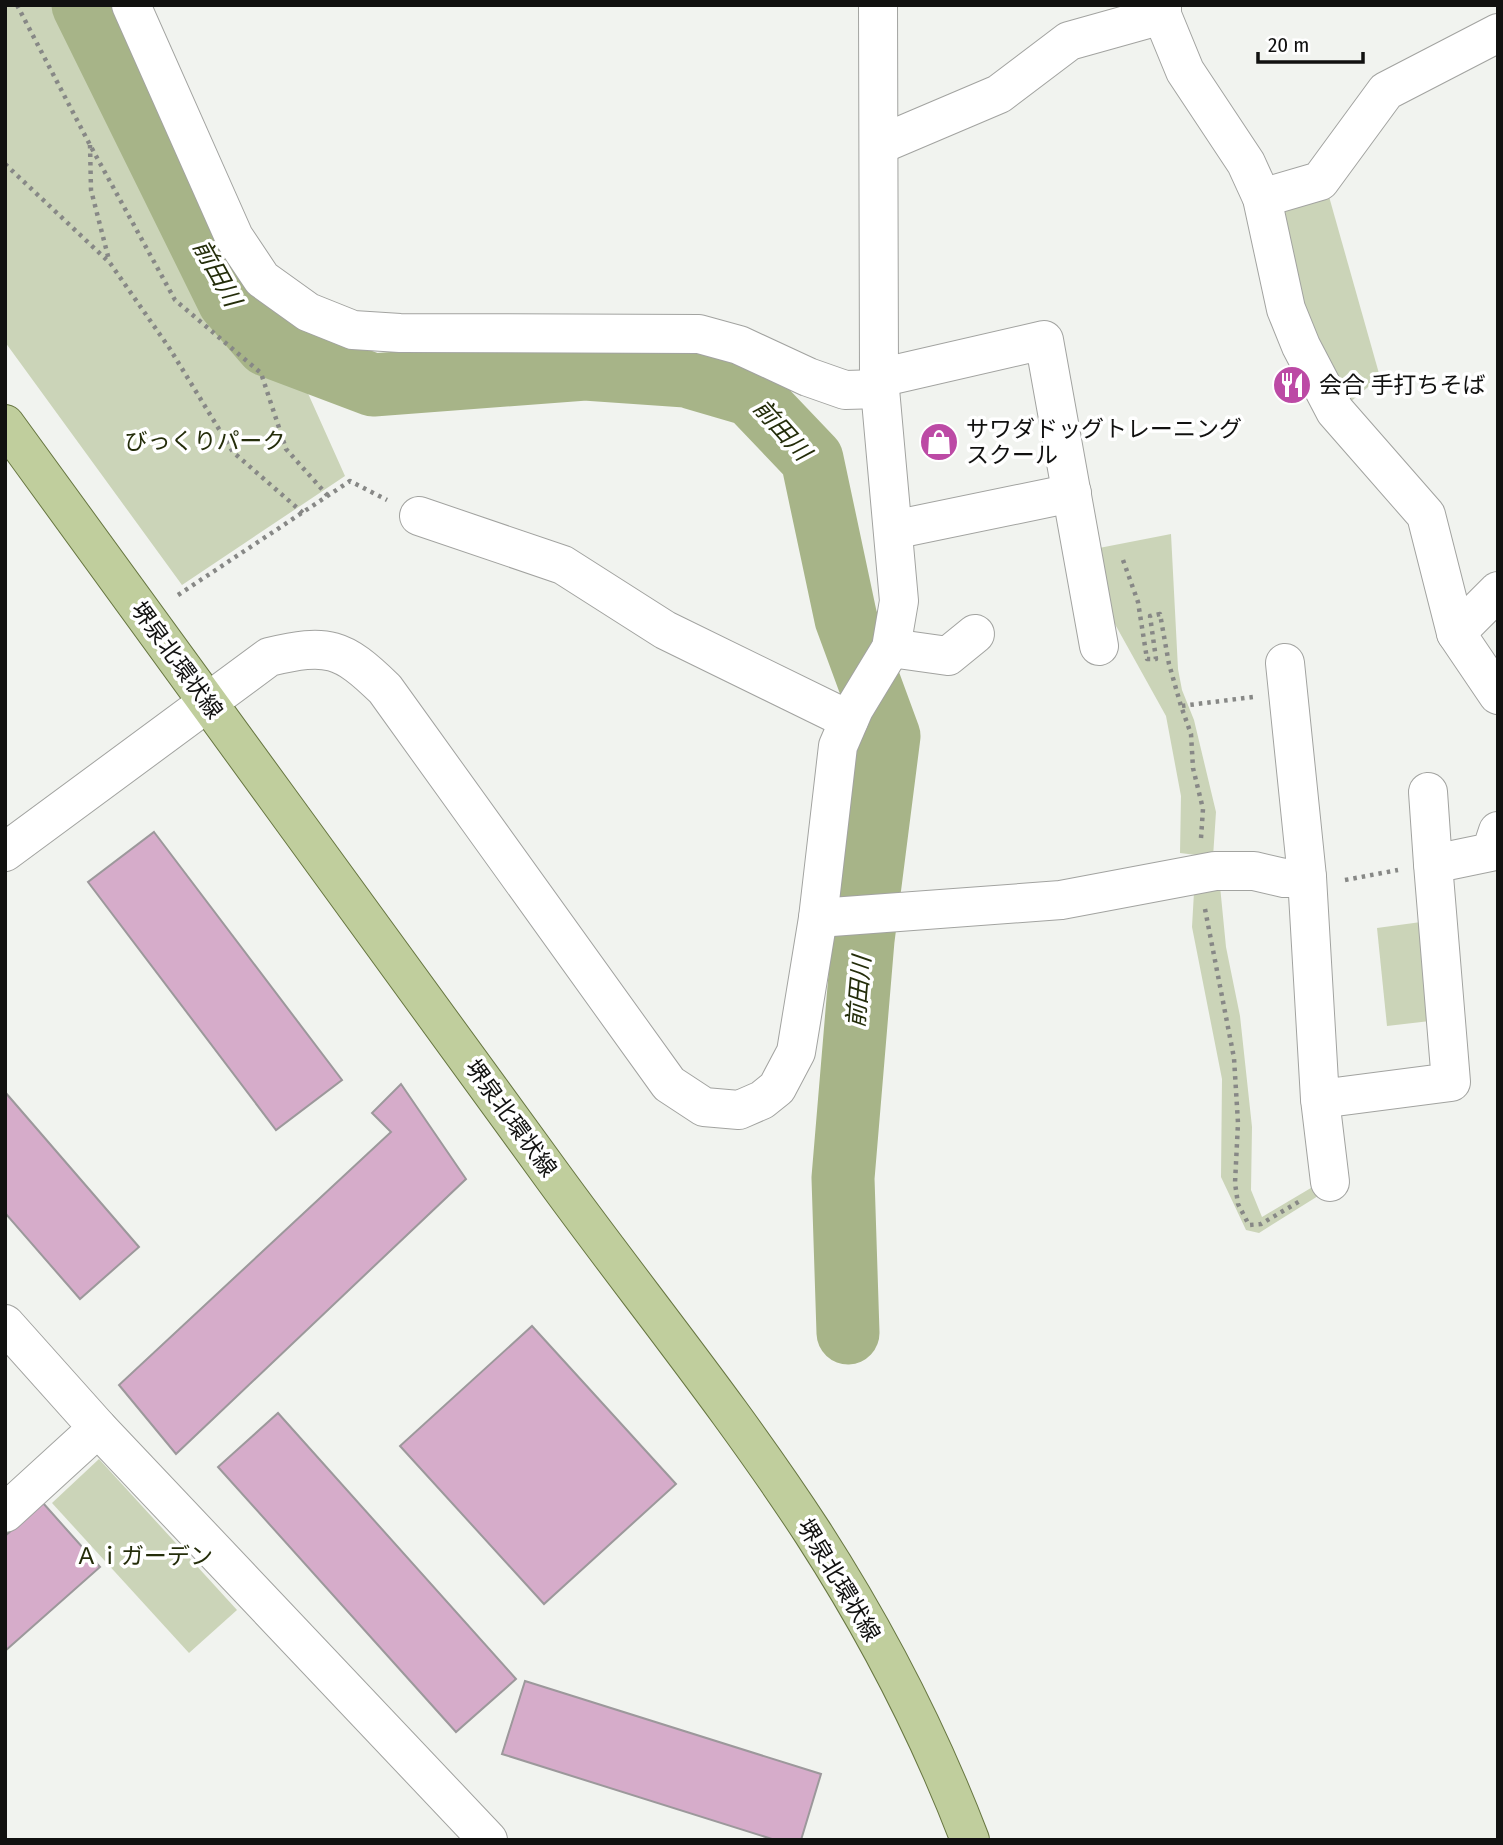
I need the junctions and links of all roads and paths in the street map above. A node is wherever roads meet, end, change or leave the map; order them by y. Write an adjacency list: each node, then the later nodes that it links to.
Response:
1 (17, 5): 6 (path)
2 (131, 5): 11 (street)
3 (878, 5): 7 (street)
4 (1162, 10): 7 (street); 9 (street)
5 (1498, 33): 9 (street)
6 (90, 145): 10 (path); 14 (path)
7 (879, 145): 11 (street)
8 (5, 164): 10 (path)
9 (1262, 198): 21 (street)
10 (110, 263): 15 (path)
11 (880, 384): 13 (street); 17 (street)
12 (5, 424): 27 (main road, 堺泉北環状線)
13 (1072, 493): 17 (street); 23 (street)
14 (328, 496): 15 (path); 16 (path)
15 (303, 513): 20 (path)
16 (419, 516): 29 (street)
17 (893, 530): 24 (street)
18 (1124, 560): 28 (path)
19 (1498, 591): 21 (street)
20 (178, 595)
21 (1456, 633): 26 (street)
22 (975, 634): 24 (street)
23 (1099, 646)
24 (888, 653): 29 (street)
25 (1287, 678): 28 (path); 35 (street)
26 (1498, 695)
27 (207, 702): 32 (street); 36 (street); 43 (main road, 堺泉北環状線)
28 (1181, 706): 34 (path)
29 (852, 715): 36 (street)
30 (1428, 792): 33 (street)
31 (1498, 831): 33 (street)
32 (5, 852)
33 (1433, 864): 35 (path); 37 (street)
34 (1199, 874): 35 (street); 36 (street); 38 (path)
35 (1307, 882): 37 (street)
36 (818, 918)
37 (1320, 1099): 38 (street)
38 (1331, 1182)
39 (5, 1324): 40 (street)
40 (98, 1428): 41 (street); 42 (street)
41 (5, 1513)
42 (488, 1840)
43 (970, 1840)

